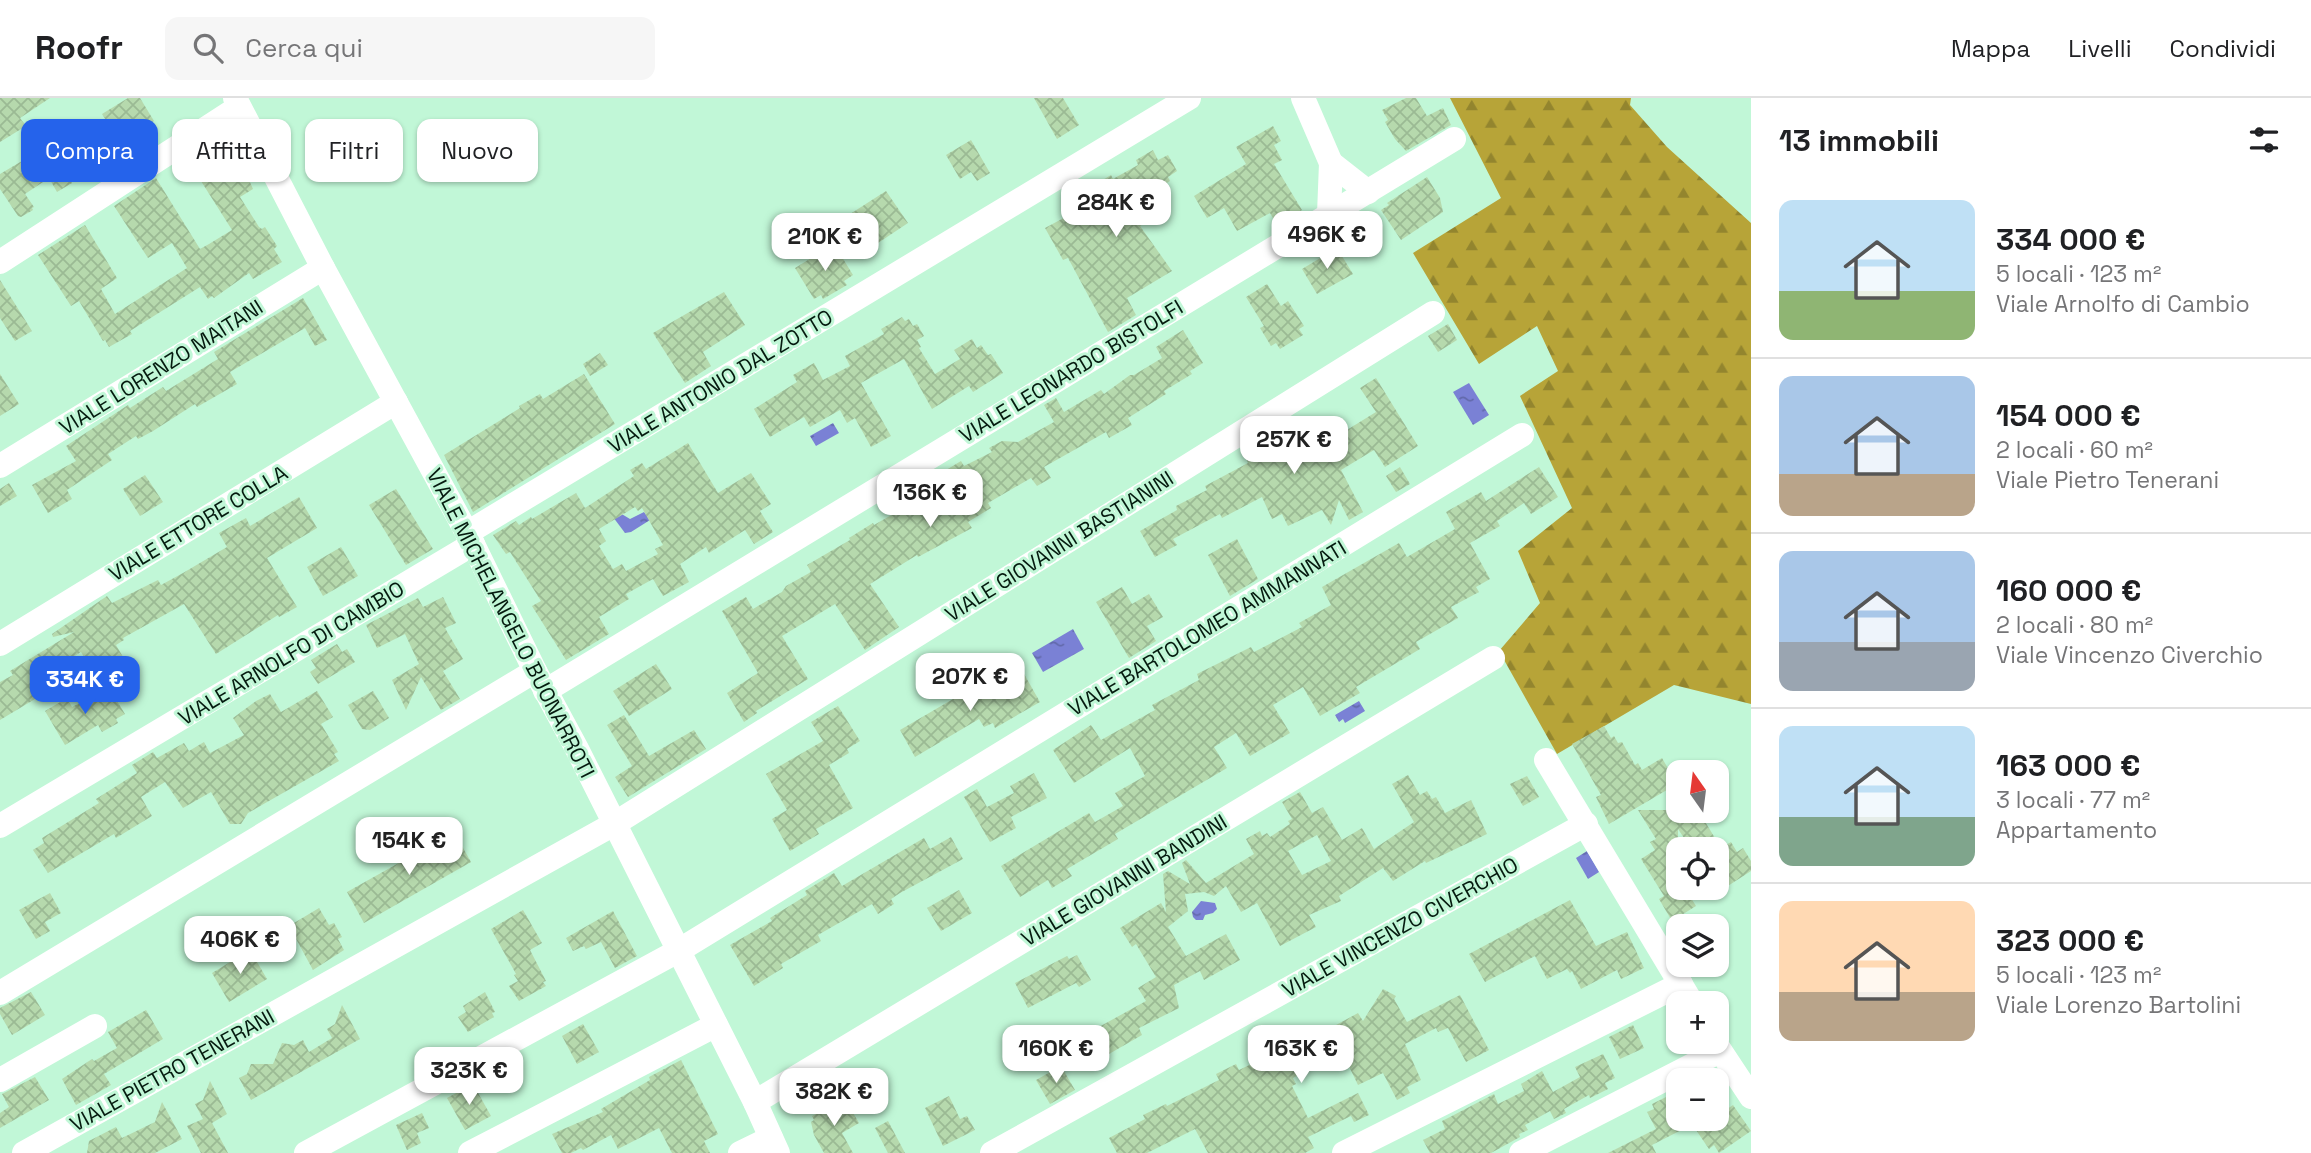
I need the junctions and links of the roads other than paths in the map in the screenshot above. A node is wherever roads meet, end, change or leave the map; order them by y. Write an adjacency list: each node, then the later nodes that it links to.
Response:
1 (1189, 98): 14 (street, VIALE ANTONIO DAL ZOTTO)
2 (1303, 98): 5 (street)
3 (237, 102): 8 (street); 9 (street, VIALE MICHELANGELO BUONARROTI)
4 (1454, 139): 6 (street, VIALE LEONARDO BISTOLFI)
5 (1331, 163): 6 (street); 7 (street)
6 (1368, 192): 7 (street, VIALE LEONARDO BISTOLFI)
7 (1329, 214): 17 (street, VIALE LEONARDO BISTOLFI)
8 (0, 262)
9 (323, 268): 11 (street, VIALE MICHELANGELO BUONARROTI); 13 (street, VIALE LORENZO MAITANI)
10 (1433, 313): 19 (street, VIALE GIOVANNI BASTIANINI)
11 (396, 402): 14 (street, VIALE MICHELANGELO BUONARROTI); 15 (street, VIALE ETTORE COLLA)
12 (1522, 435): 22 (street, VIALE BARTOLOMEO AMMANNATI)
13 (0, 466)
14 (470, 539): 17 (street, VIALE MICHELANGELO BUONARROTI); 21 (street, VIALE ARNOLFO DI CAMBIO)
15 (0, 644)
16 (1493, 657): 32 (street, VIALE GIOVANNI BANDINI)
17 (540, 681): 19 (street, VIALE MICHELANGELO BUONARROTI); 24 (street, VIALE LEONARDO BISTOLFI)
18 (1546, 760): 20 (street)
19 (614, 824): 22 (street, VIALE MICHELANGELO BUONARROTI); 34 (street, VIALE PIETRO TENERANI)
20 (1586, 824): 23 (street); 38 (street, VIALE VINCENZO CIVERCHIO)
21 (0, 826)
22 (678, 951): 26 (street, VIALE MICHELANGELO BUONARROTI); 35 (street, VIALE BARTOLOMEO AMMANNATI)
23 (1685, 991)
24 (0, 993)
25 (1666, 1002): 39 (street)
26 (716, 1025): 32 (street, VIALE MICHELANGELO BUONARROTI); 36 (street)
27 (95, 1026): 30 (street)
28 (1702, 1054): 40 (street)
29 (1722, 1054): 31 (street)
30 (0, 1080)
31 (1751, 1097)
32 (755, 1102): 33 (street, VIALE MICHELANGELO BUONARROTI)
33 (774, 1145): 37 (street)
34 (24, 1153)
35 (306, 1153)
36 (470, 1153)
37 (740, 1153)
38 (992, 1153)
39 (1344, 1153)
40 (1521, 1153)

